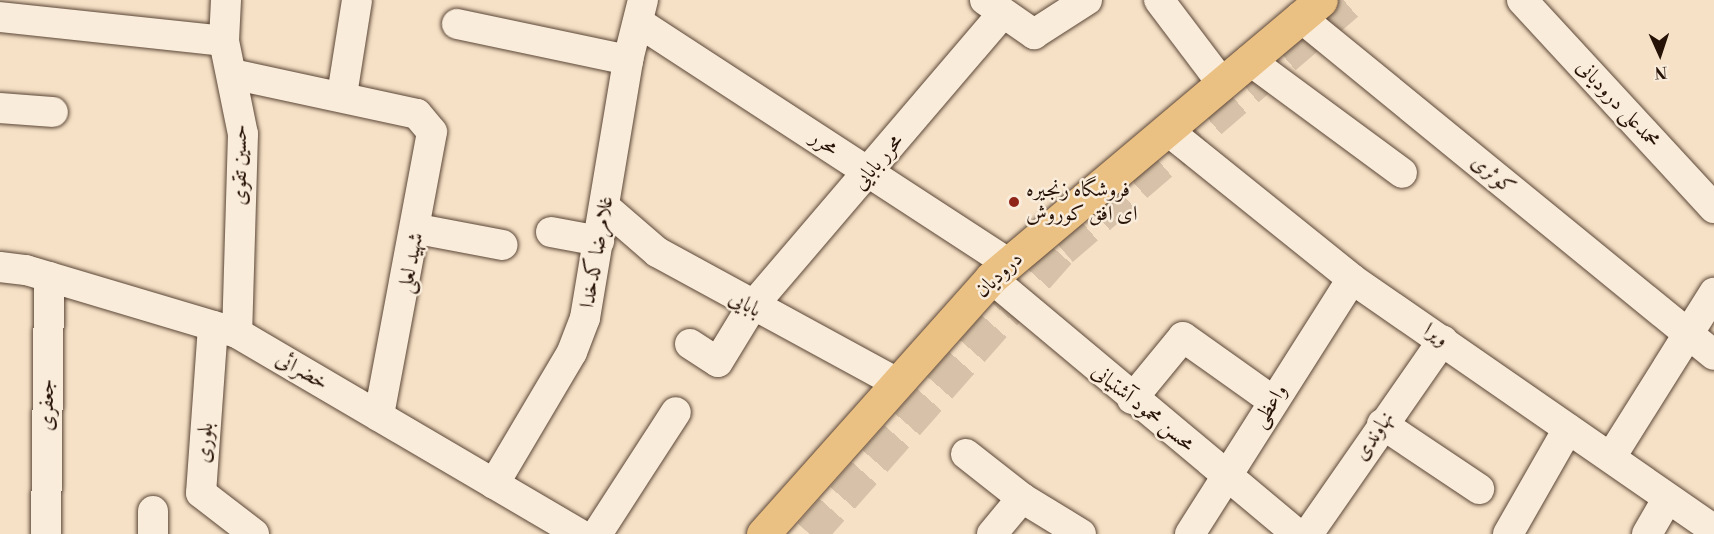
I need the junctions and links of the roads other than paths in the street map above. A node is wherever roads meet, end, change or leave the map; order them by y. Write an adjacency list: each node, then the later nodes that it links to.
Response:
1 (226, 0): 11 (street, حسین تقوی)
2 (357, 0): 16 (street)
3 (1087, 0): 6 (street)
4 (1159, 0): 15 (street)
5 (1522, 0): 23 (street, محمدعلی درودیانی)
6 (993, 7): 20 (street, محرر بابایی)
7 (1310, 9): 13 (main road, درودیان); 35 (street, کوثری)
8 (641, 11): 12 (street, غلامرضا کدخدا); 20 (street, محرر)
9 (0, 17): 11 (street)
10 (457, 24): 12 (street)
11 (224, 41): 14 (street, حسین تقوی)
12 (628, 60): 22 (street, غلامرضا کدخدا)
13 (1249, 60): 15 (main road, درودیان); 21 (street)
14 (232, 74): 16 (street); 34 (street, حسین تقوی)
15 (1221, 82): 19 (main road, درودیان)
16 (342, 95): 24 (street, شهید لعلی)
17 (0, 108): 18 (street)
18 (54, 112)
19 (1167, 130): 29 (main road, درودیان); 31 (street, ویرا)
20 (870, 173): 29 (street, محرر); 33 (street, محرر بابایی)
21 (1402, 173)
22 (605, 207): 26 (street, غلامرضا کدخدا); 33 (street, بابایی)
23 (1714, 208)
24 (418, 229): 27 (street); 43 (street, شهید لعلی)
25 (551, 232): 26 (street)
26 (599, 242): 49 (street, غلامرضا کدخدا)
27 (503, 245)
28 (0, 267): 30 (street, خضرائی)
29 (1000, 271): 39 (main road, درودیان); 40 (street, محسن محمود آشتیانی)
30 (49, 277): 34 (street, خضرائی); 54 (street, جعفری)
31 (1352, 279): 36 (street, ویرا); 41 (street, واعظی)
32 (1714, 293): 35 (street)
33 (751, 308): 37 (street, محرر بابایی); 39 (street, بابایی)
34 (225, 329): 43 (street, خضرائی); 55 (street, بلوری)
35 (1687, 332): 38 (street, کوثری); 47 (street)
36 (1443, 340): 44 (street, نهاوندی); 45 (street, ویرا)
37 (690, 344)
38 (1714, 355)
39 (897, 384): 58 (main road, درودیان)
40 (1132, 399): 41 (street); 48 (street, محسن محمود آشتیانی)
41 (1272, 401): 48 (street, واعظی)
42 (676, 412): 57 (street)
43 (379, 416): 49 (street, خضرائی)
44 (1382, 424): 50 (street); 63 (street, نهاوندی)
45 (1568, 429): 47 (street, ویرا); 64 (street)
46 (966, 454): 51 (street)
47 (1611, 457): 52 (street, ویرا)
48 (1227, 477): 61 (street, واعظی); 62 (street, محسن محمود آشتیانی)
49 (494, 484): 56 (street, خضرائی)
50 (1479, 489)
51 (1022, 498): 59 (street); 60 (street)
52 (1666, 500): 53 (street, ویرا); 65 (street)
53 (1714, 530)
54 (46, 534)
55 (254, 534)
56 (580, 534)
57 (597, 534)
58 (763, 534)
59 (992, 534)
60 (1081, 534)
61 (1190, 534)
62 (1297, 534)
63 (1308, 534)
64 (1508, 534)
65 (1647, 534)

